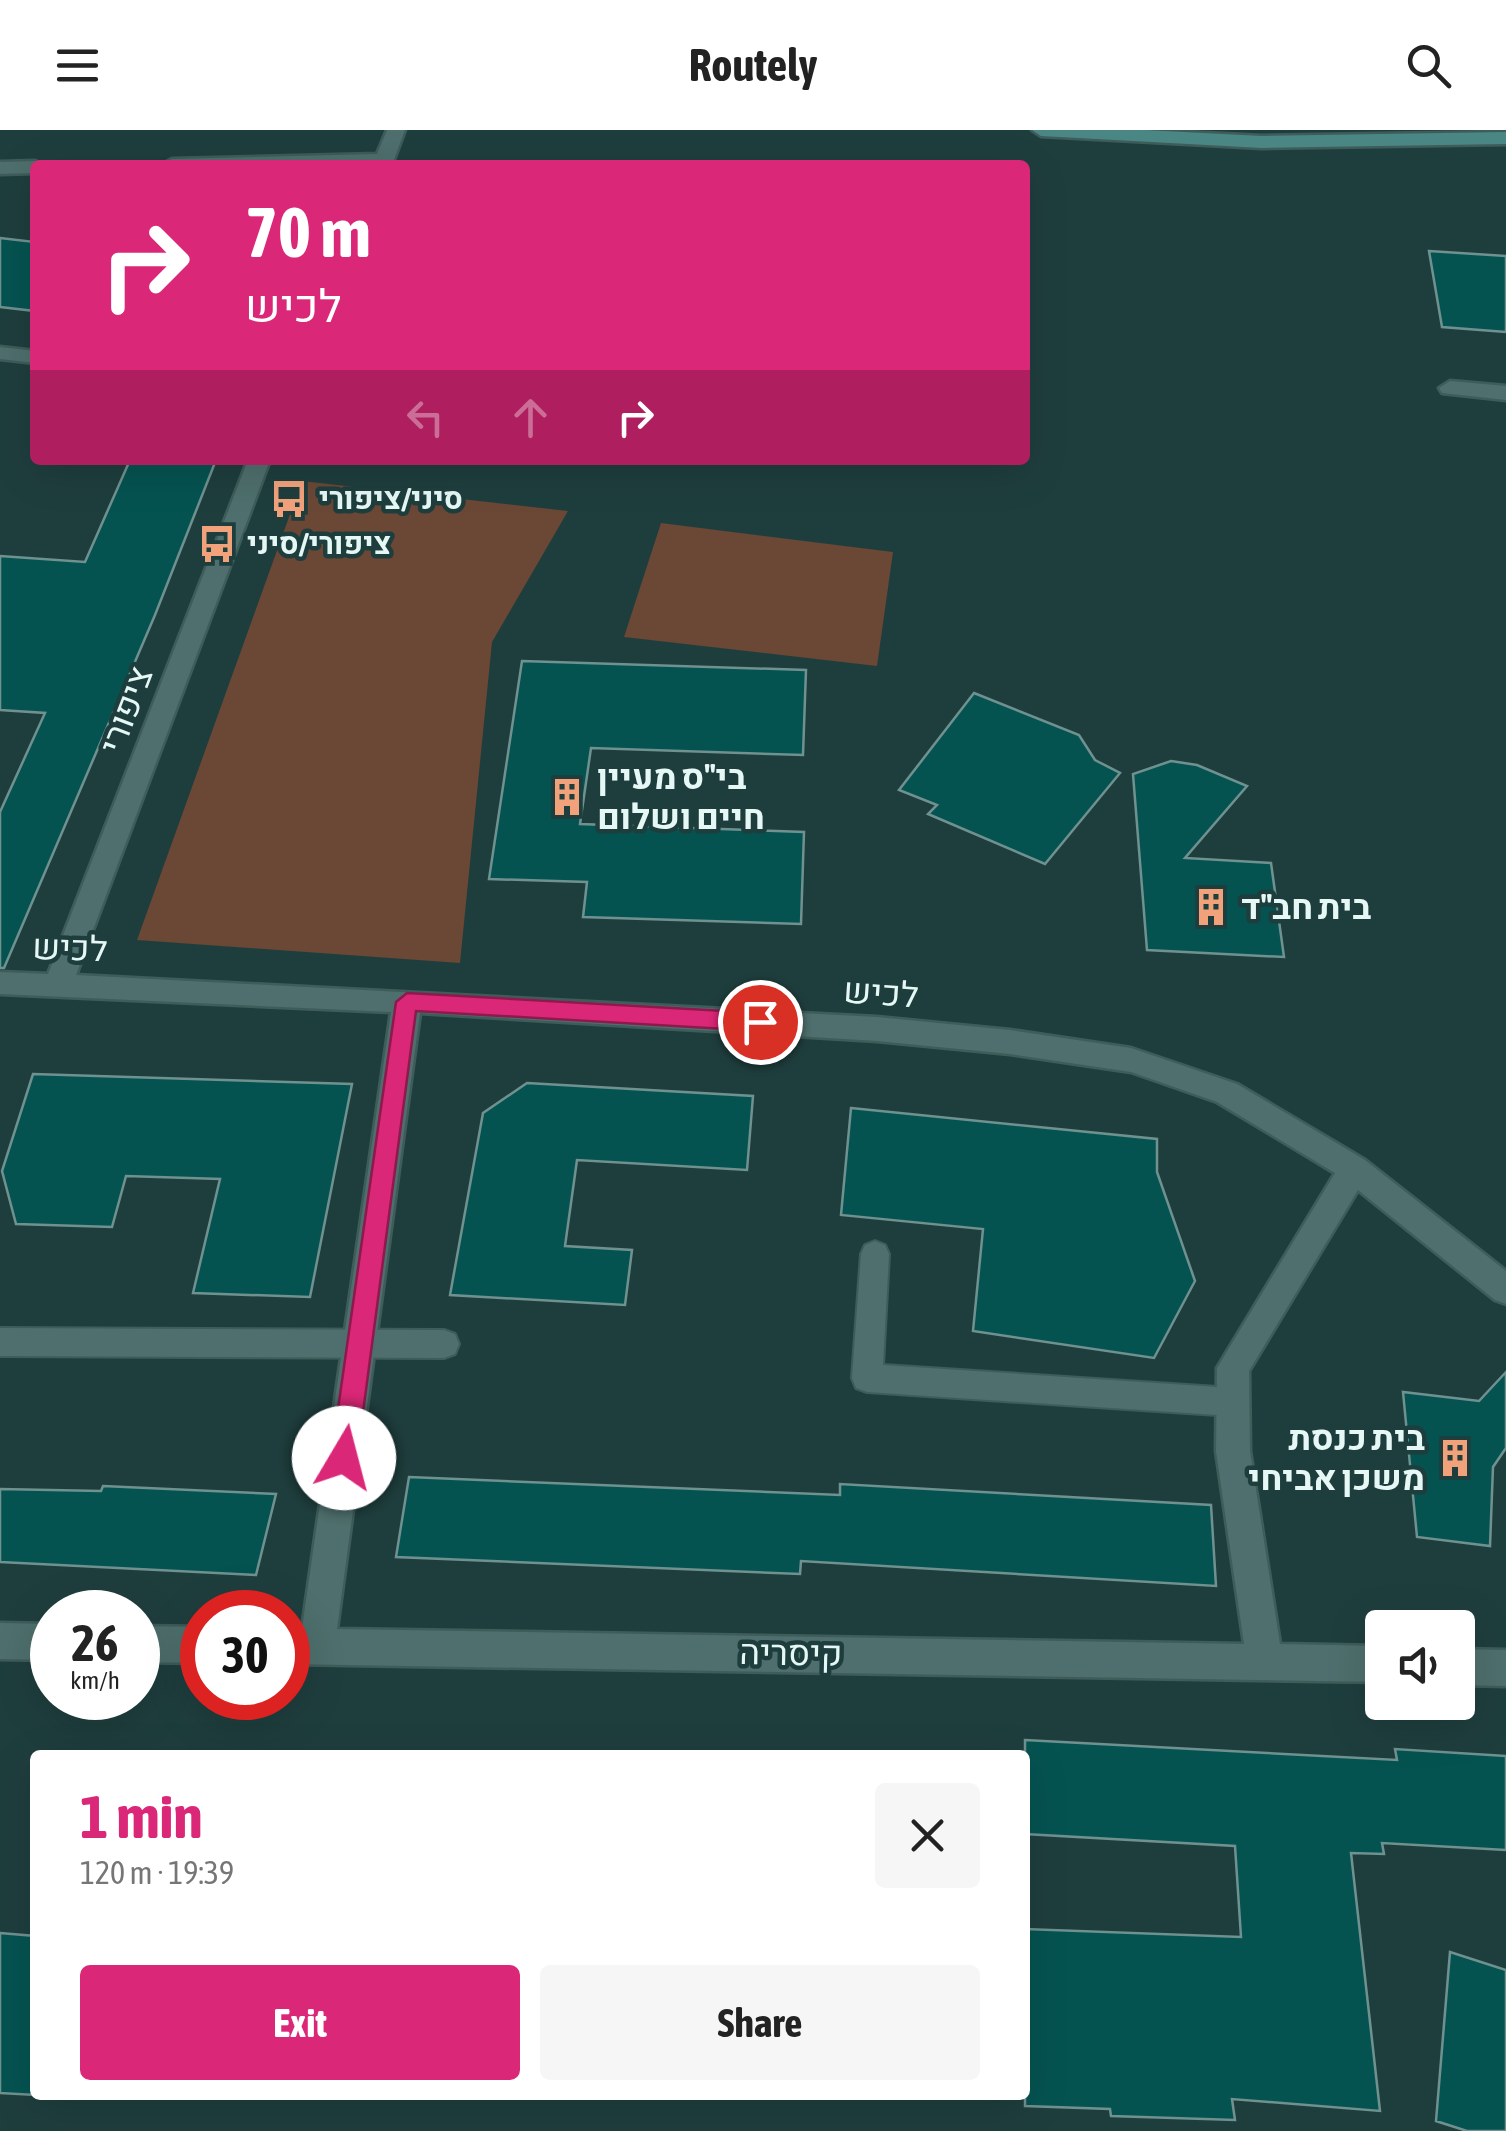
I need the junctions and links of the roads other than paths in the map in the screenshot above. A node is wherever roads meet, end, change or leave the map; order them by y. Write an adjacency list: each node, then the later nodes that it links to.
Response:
1 (396, 130): 4 (street)
2 (1041, 130): 3 (street)
3 (1506, 138)
4 (384, 160)
5 (0, 168): 6 (street)
6 (30, 168)
7 (0, 353): 8 (street)
8 (30, 356)
9 (1450, 388): 10 (street)
10 (1506, 393)
11 (257, 465): 13 (street, ציפורי)
12 (0, 983): 13 (street, לכיש)
13 (58, 985): 14 (street, לכיש)
14 (407, 1002): 15 (street, לכיש); 19 (street, קיסריה)
15 (1354, 1169): 17 (street, לכיש); 21 (street)
16 (875, 1254): 21 (lane)
17 (1506, 1290)
18 (0, 1342): 19 (lane)
19 (360, 1344): 20 (lane); 22 (street, קיסריה)
20 (444, 1344)
21 (1233, 1402): 26 (street)
22 (310, 1604)
23 (0, 1641): 24 (street)
24 (30, 1642)
25 (310, 1646): 26 (street, קיסריה)
26 (1264, 1660): 27 (street, קיסריה)
27 (1365, 1663)
28 (1475, 1667): 29 (street)
29 (1506, 1668)

